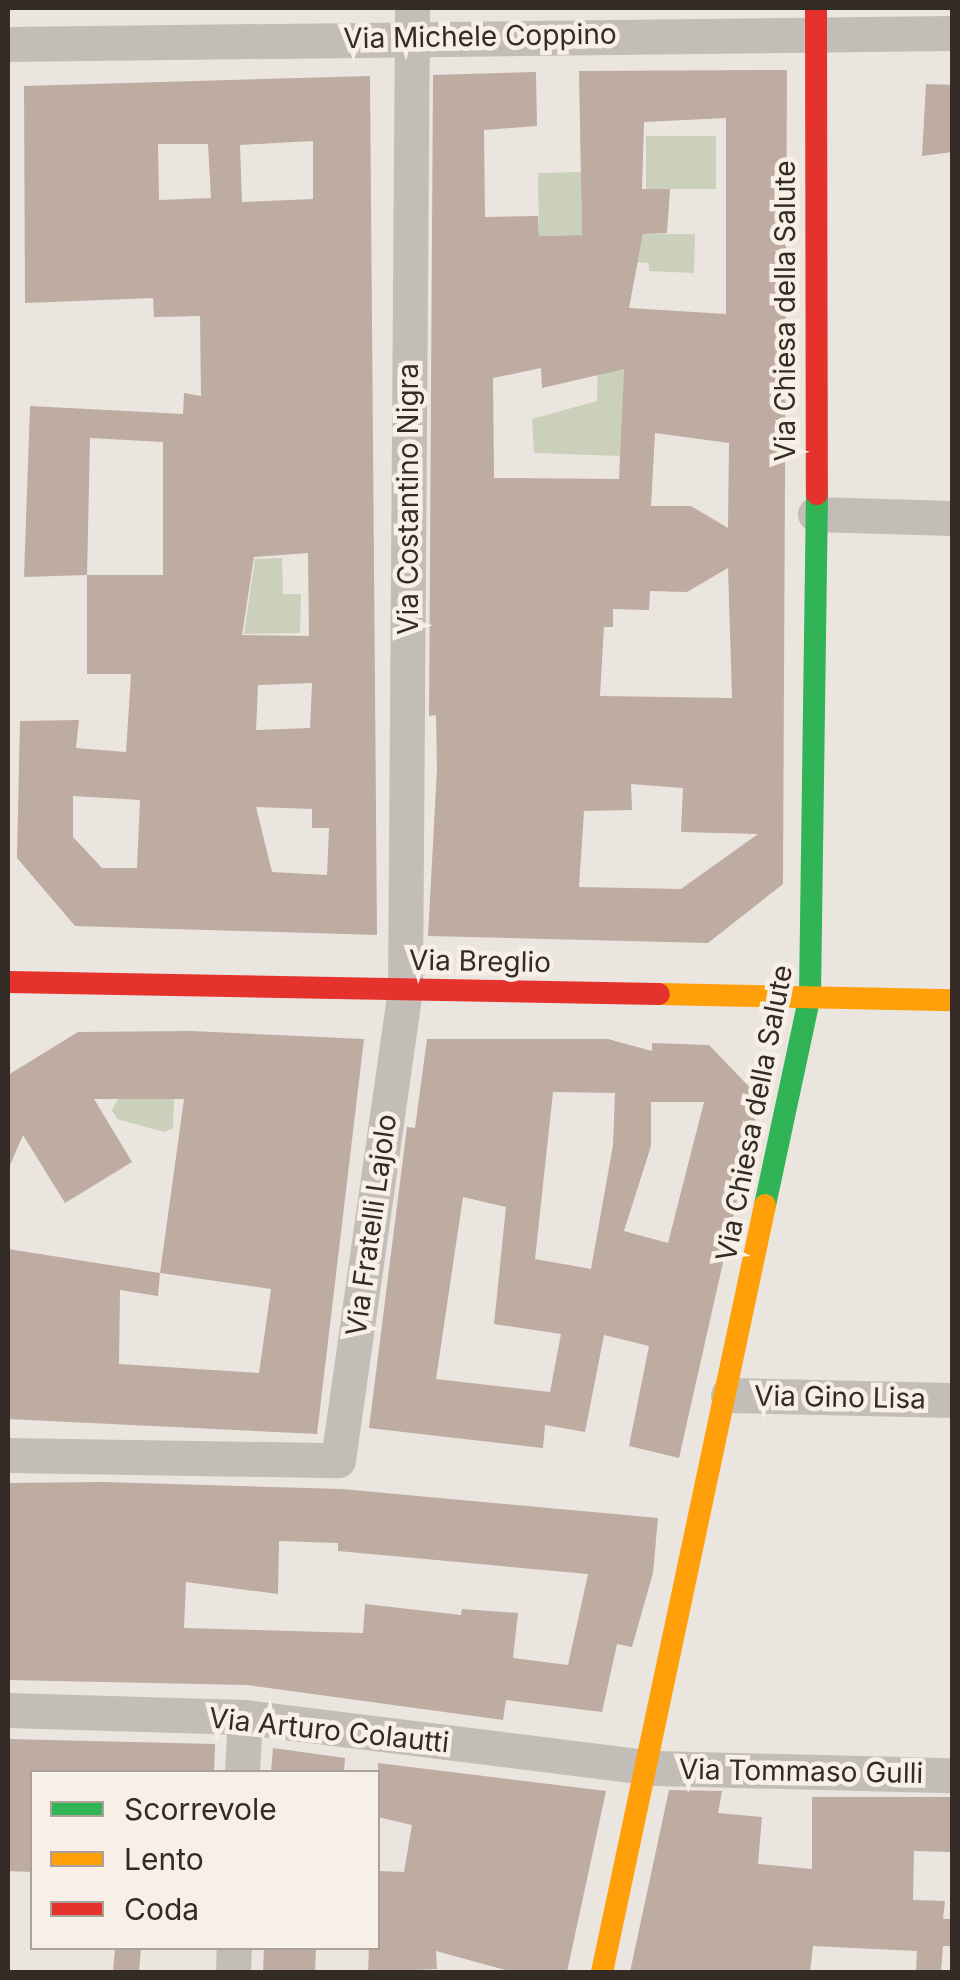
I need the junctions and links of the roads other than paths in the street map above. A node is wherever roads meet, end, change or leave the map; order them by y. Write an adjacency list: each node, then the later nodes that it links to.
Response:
1 (816, 20): 2 (street, Via Michele Coppino); 3 (street, Via Michele Coppino); 5 (street, Via Chiesa della Salute)
2 (412, 22): 4 (street, Via Michele Coppino); 8 (street, Via Costantino Nigra)
3 (952, 33)
4 (8, 44)
5 (815, 514): 6 (street); 9 (street, Via Chiesa della Salute)
6 (952, 518)
7 (8, 982): 8 (street, Via Breglio)
8 (404, 990): 9 (street, Via Breglio); 13 (street, Via Fratelli Lajolo)
9 (810, 995): 10 (street, Via Breglio); 11 (street, Via Chiesa della Salute)
10 (952, 1000)
11 (728, 1394): 12 (street, Via Gino Lisa); 16 (street, Via Chiesa della Salute)
12 (952, 1400)
13 (8, 1454)
14 (8, 1710): 15 (street, Via Arturo Colautti)
15 (245, 1717): 16 (street, Via Arturo Colautti); 17 (street)
16 (649, 1767): 18 (street, Via Tommaso Gulli); 19 (street, Via Chiesa della Salute)
17 (242, 1770)
18 (952, 1775)
19 (602, 1972)

